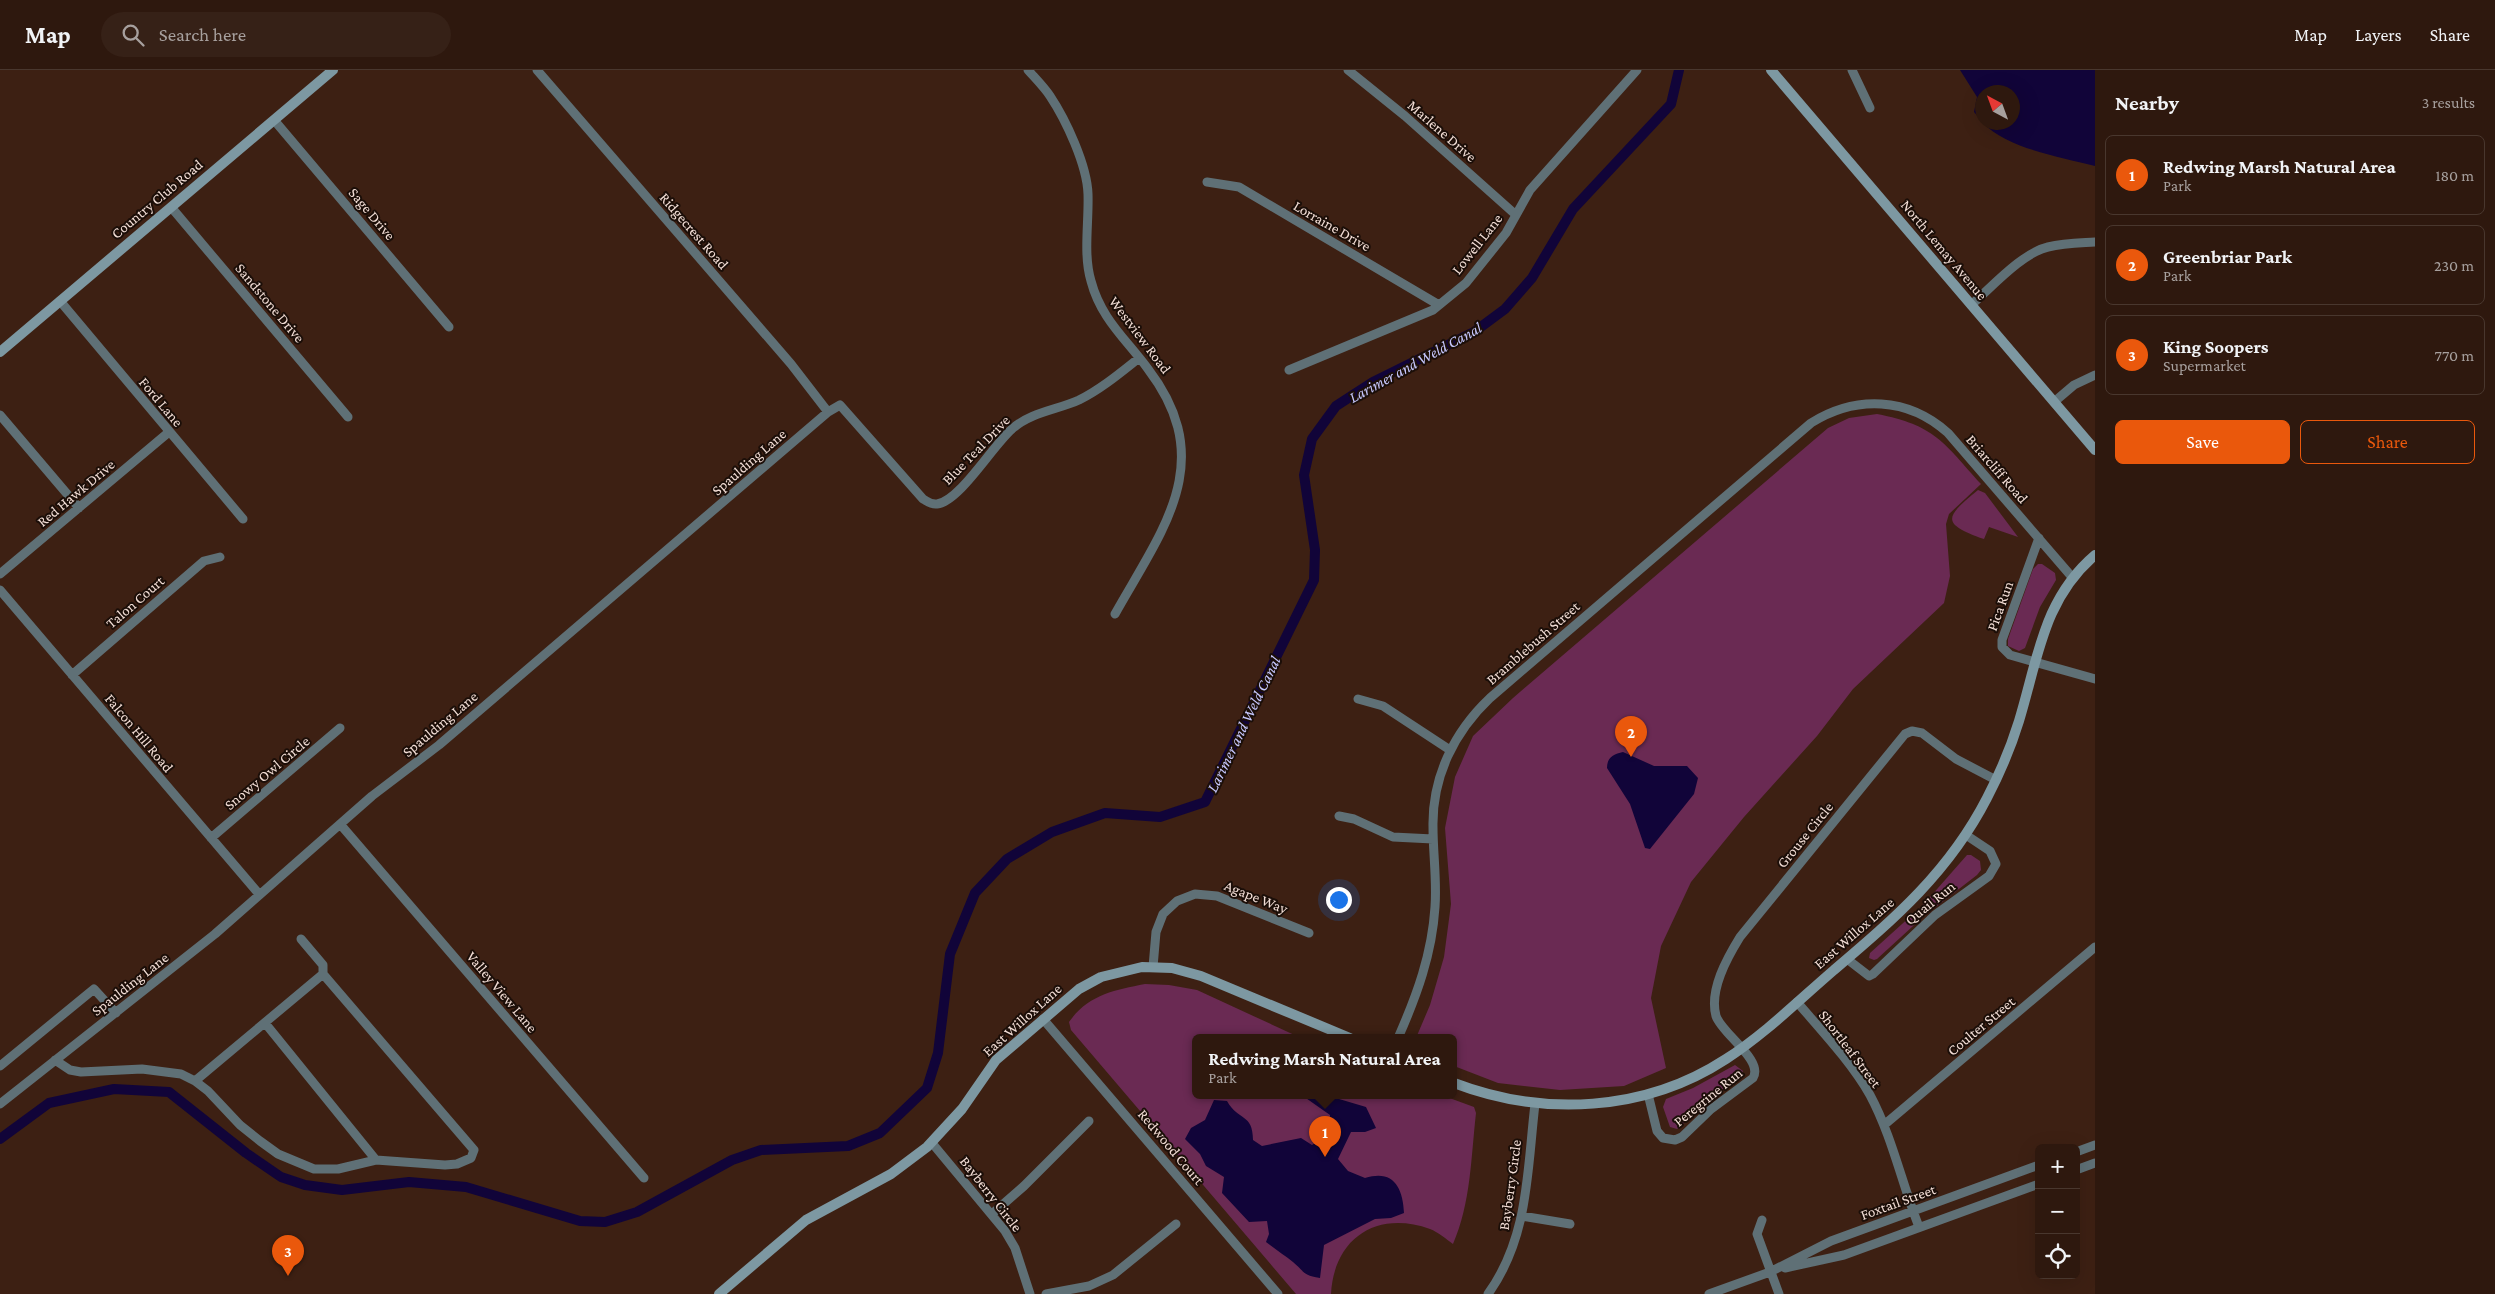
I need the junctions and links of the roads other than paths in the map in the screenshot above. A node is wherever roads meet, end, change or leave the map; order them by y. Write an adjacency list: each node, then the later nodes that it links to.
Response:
1 (333, 70): 9 (main road, Country Club Road)
2 (537, 70): 24 (street, Ridgecrest Road)
3 (1028, 70): 19 (street, Westview Road)
4 (1348, 70): 12 (street, Marlene Drive)
5 (1636, 70): 12 (street, Lowell Lane)
6 (1771, 70): 16 (main road, North Lemay Avenue)
7 (1852, 70): 8 (street)
8 (1870, 108)
9 (274, 120): 11 (main road, Country Club Road); 17 (street, Sage Drive)
10 (1207, 182): 15 (street, Lorraine Drive)
11 (171, 207): 14 (main road, Country Club Road); 27 (street, Sandstone Drive)
12 (1516, 215): 15 (street, Lowell Lane)
13 (2095, 242): 16 (street)
14 (60, 301): 18 (main road, Country Club Road); 28 (street, Ford Lane)
15 (1439, 305): 20 (street, Lowell Lane)
16 (1971, 305): 22 (main road, North Lemay Avenue)
17 (449, 327)
18 (0, 352)
19 (1139, 358): 25 (street, Blue Teal Drive); 38 (street, Westview Road)
20 (1289, 370)
21 (2095, 375): 22 (street)
22 (2054, 402): 29 (main road, North Lemay Avenue)
23 (1884, 404): 32 (street, Briarcliff Road); 44 (street, Bramblebush Street)
24 (828, 412): 25 (street, Spaulding Lane); 47 (street, Spaulding Lane)
25 (850, 414)
26 (0, 415): 30 (street)
27 (348, 417)
28 (169, 432): 30 (street, Red Hawk Drive); 31 (street, Ford Lane)
29 (2095, 450)
30 (79, 508): 35 (street, Red Hawk Drive)
31 (243, 519)
32 (2039, 538): 36 (street, Briarcliff Road); 39 (street, Pica Run)
33 (2095, 555): 36 (main road, East Willox Lane)
34 (220, 557): 40 (street, Talon Court)
35 (0, 574)
36 (2072, 577): 39 (main road, East Willox Lane)
37 (0, 590): 40 (street, Falcon Hill Road)
38 (1114, 614)
39 (2036, 662): 41 (street); 45 (main road, East Willox Lane)
40 (72, 675): 49 (street, Falcon Hill Road)
41 (2095, 679)
42 (1358, 699): 44 (street)
43 (340, 728): 49 (street, Snowy Owl Circle)
44 (1450, 750): 50 (street, Bramblebush Street)
45 (1996, 780): 48 (main road, East Willox Lane); 64 (street, Grouse Circle)
46 (1339, 816): 50 (street)
47 (340, 824): 51 (street, Spaulding Lane); 81 (street, Valley View Lane)
48 (1966, 835): 55 (main road, East Willox Lane); 55 (street, Quail Run)
49 (211, 838): 51 (street, Falcon Hill Road)
50 (1434, 839): 63 (street, Bramblebush Street)
51 (259, 894): 59 (street, Spaulding Lane)
52 (1309, 933): 56 (street, Agape Way)
53 (301, 939): 57 (street)
54 (2095, 947): 73 (street, Coulter Street)
55 (1848, 959): 58 (main road, East Willox Lane)
56 (1153, 967): 60 (main road, East Willox Lane); 62 (main road, East Willox Lane)
57 (323, 974): 61 (street); 77 (street)
58 (1796, 1002): 64 (main road, East Willox Lane); 73 (street, Shortleaf Street)
59 (116, 1013): 65 (street, Spaulding Lane); 66 (street)
60 (1043, 1019): 74 (main road, East Willox Lane); 94 (street, Redwood Court)
61 (265, 1023): 67 (street); 77 (street)
62 (1340, 1034)
63 (1400, 1034)
64 (1742, 1048): 69 (main road, East Willox Lane); 69 (street, Peregrine Run)
65 (55, 1060): 67 (street); 70 (street, Spaulding Lane)
66 (0, 1066)
67 (195, 1081): 77 (street)
68 (1457, 1084): 71 (main road, East Willox Lane)
69 (1648, 1094): 71 (main road, East Willox Lane)
70 (0, 1104)
71 (1535, 1104): 85 (street, Bayberry Circle)
72 (1089, 1121): 84 (street)
73 (1884, 1125): 83 (street, Shortleaf Street)
74 (932, 1143): 84 (street, Bayberry Circle); 91 (main road, East Willox Lane)
75 (2095, 1145): 76 (street)
76 (2080, 1151)
77 (376, 1160)
78 (2095, 1163): 80 (street)
79 (2035, 1166): 83 (street, Foxtail Street)
80 (2080, 1169)
81 (644, 1178)
82 (2035, 1185): 89 (street, Foxtail Street)
83 (1913, 1212): 89 (street, Shortleaf Street); 90 (street, Foxtail Street)
84 (992, 1214): 92 (street, Bayberry Circle)
85 (1522, 1216): 88 (street); 95 (street, Bayberry Circle)
86 (1762, 1220): 90 (street)
87 (1176, 1224): 93 (street)
88 (1570, 1224)
89 (1919, 1227): 90 (street, Foxtail Street)
90 (1770, 1272): 96 (street, Foxtail Street); 97 (street)
91 (719, 1294)
92 (1030, 1294)
93 (1046, 1294)
94 (1278, 1294)
95 (1488, 1294)
96 (1709, 1294)
97 (1779, 1294)

